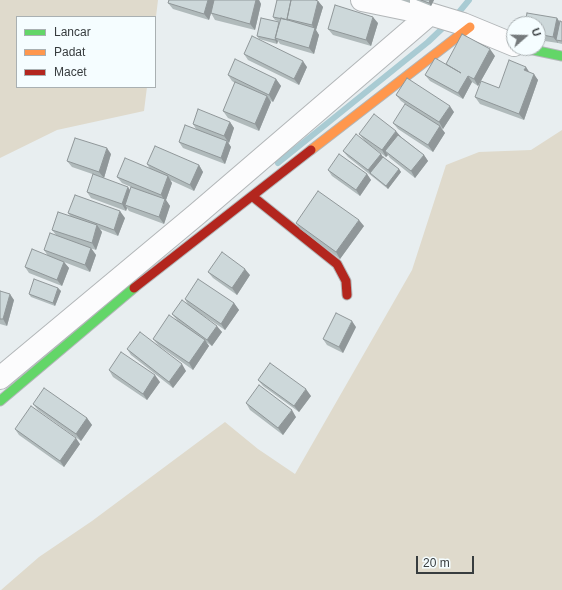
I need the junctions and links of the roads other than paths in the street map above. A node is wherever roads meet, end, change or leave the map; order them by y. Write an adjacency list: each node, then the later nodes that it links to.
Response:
1 (362, 0): 2 (street)
2 (452, 21): 3 (street); 6 (street); 8 (street)
3 (506, 42)
4 (546, 53): 5 (street)
5 (562, 56)
6 (252, 196): 7 (street); 9 (street)
7 (347, 295)
8 (0, 378)
9 (0, 401)

